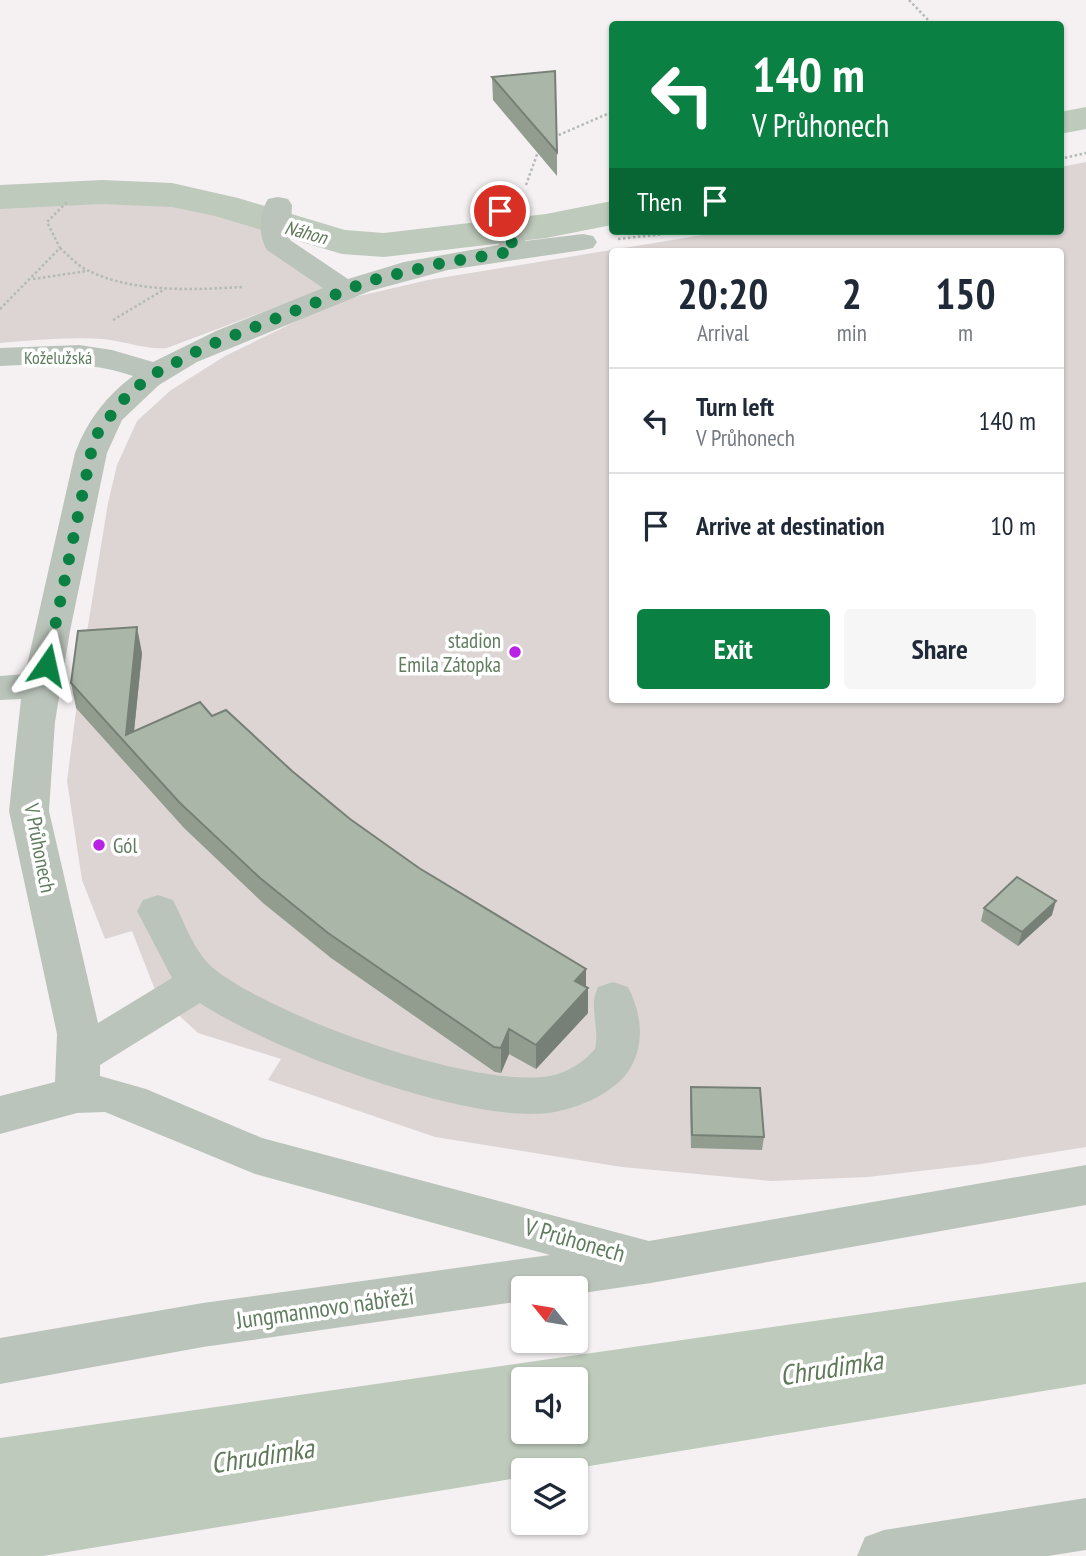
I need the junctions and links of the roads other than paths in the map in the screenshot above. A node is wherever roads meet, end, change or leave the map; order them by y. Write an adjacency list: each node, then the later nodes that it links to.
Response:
1 (278, 205): 5 (street)
2 (500, 211): 4 (street)
3 (583, 242): 4 (street, V Průhonech)
4 (512, 246): 5 (street, V Průhonech)
5 (345, 290): 7 (street, V Průhonech)
6 (0, 357): 7 (street, Koželužská)
7 (156, 373): 8 (street, V Průhonech)
8 (43, 685): 9 (street); 13 (street, V Průhonech)
9 (0, 688)
10 (158, 911): 11 (street)
11 (200, 982): 12 (street); 13 (street)
12 (613, 999)
13 (79, 1075): 14 (street, V Průhonech); 16 (street, V Průhonech)
14 (0, 1115)
15 (1086, 1185): 16 (street, V Průhonech)
16 (651, 1262): 17 (street, Jungmannovo nábřeží)
17 (0, 1361)
18 (1086, 1524): 19 (street)
19 (884, 1556)

